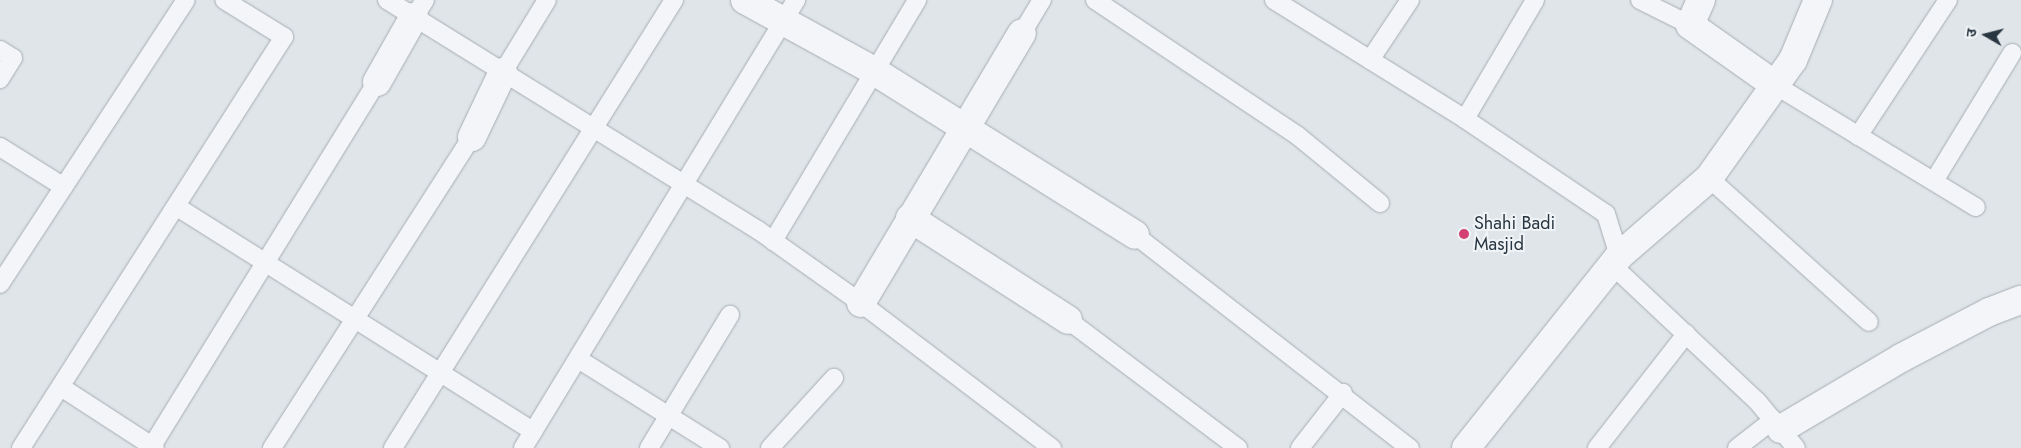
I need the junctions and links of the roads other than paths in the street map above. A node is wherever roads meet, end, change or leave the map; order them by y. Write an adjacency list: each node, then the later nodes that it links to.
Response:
1 (186, 0): 38 (lane)
2 (224, 0): 40 (lane)
3 (387, 0): 17 (lane)
4 (547, 0): 25 (lane)
5 (674, 0): 30 (lane)
6 (745, 0): 18 (street)
7 (917, 0): 24 (lane)
8 (1042, 0): 20 (lane)
9 (1095, 0): 39 (lane)
10 (1274, 0): 23 (lane)
11 (1410, 0): 23 (lane)
12 (1535, 0): 29 (lane)
13 (1640, 0): 19 (lane)
14 (1701, 0): 19 (street)
15 (1818, 0): 28 (street)
16 (1948, 0): 32 (lane)
17 (420, 8): 25 (lane); 27 (street)
18 (790, 10): 24 (street); 37 (lane)
19 (1690, 25): 28 (street)
20 (1022, 33): 31 (street)
21 (0, 50): 26 (lane)
22 (2012, 53): 36 (lane)
23 (1370, 60): 29 (lane)
24 (874, 71): 31 (street); 44 (lane)
25 (503, 72): 30 (lane); 33 (street)
26 (0, 79)
27 (377, 82): 46 (lane)
28 (1775, 85): 32 (lane); 35 (street)
29 (1465, 119): 45 (lane)
30 (594, 128): 37 (lane); 56 (lane)
31 (966, 131): 42 (street); 43 (street)
32 (1858, 136): 36 (lane)
33 (472, 137): 51 (lane)
34 (0, 147): 38 (lane)
35 (1709, 178): 45 (street); 53 (lane)
36 (1934, 181): 41 (lane)
37 (684, 185): 44 (lane); 55 (lane)
38 (64, 187): 47 (lane)
39 (1380, 203)
40 (177, 207): 46 (lane); 58 (lane)
41 (1976, 207)
42 (910, 218): 49 (street); 52 (street)
43 (1135, 235): 59 (lane)
44 (773, 241): 49 (lane)
45 (1616, 260): 54 (lane); 75 (street)
46 (266, 263): 51 (lane); 63 (lane)
47 (0, 284)
48 (2021, 300): 62 (street)
49 (861, 302): 64 (lane)
50 (730, 315): 60 (lane)
51 (355, 319): 56 (lane); 66 (lane)
52 (1068, 320): 72 (lane)
53 (1869, 322)
54 (1686, 334): 62 (lane); 76 (lane)
55 (578, 359): 60 (lane); 61 (lane)
56 (440, 372): 61 (lane); 67 (lane)
57 (834, 378): 71 (lane)
58 (61, 388): 63 (lane); 65 (lane)
59 (1343, 393): 73 (lane); 74 (lane)
60 (669, 416): 69 (lane); 70 (lane)
61 (533, 431): 68 (lane)
62 (1783, 432): 77 (lane)
63 (154, 447)
64 (1049, 447)
65 (20, 448)
66 (272, 448)
67 (393, 448)
68 (522, 448)
69 (650, 448)
70 (720, 448)
71 (770, 448)
72 (1238, 448)
73 (1300, 448)
74 (1410, 448)
75 (1466, 448)
76 (1597, 448)
77 (1737, 448)

